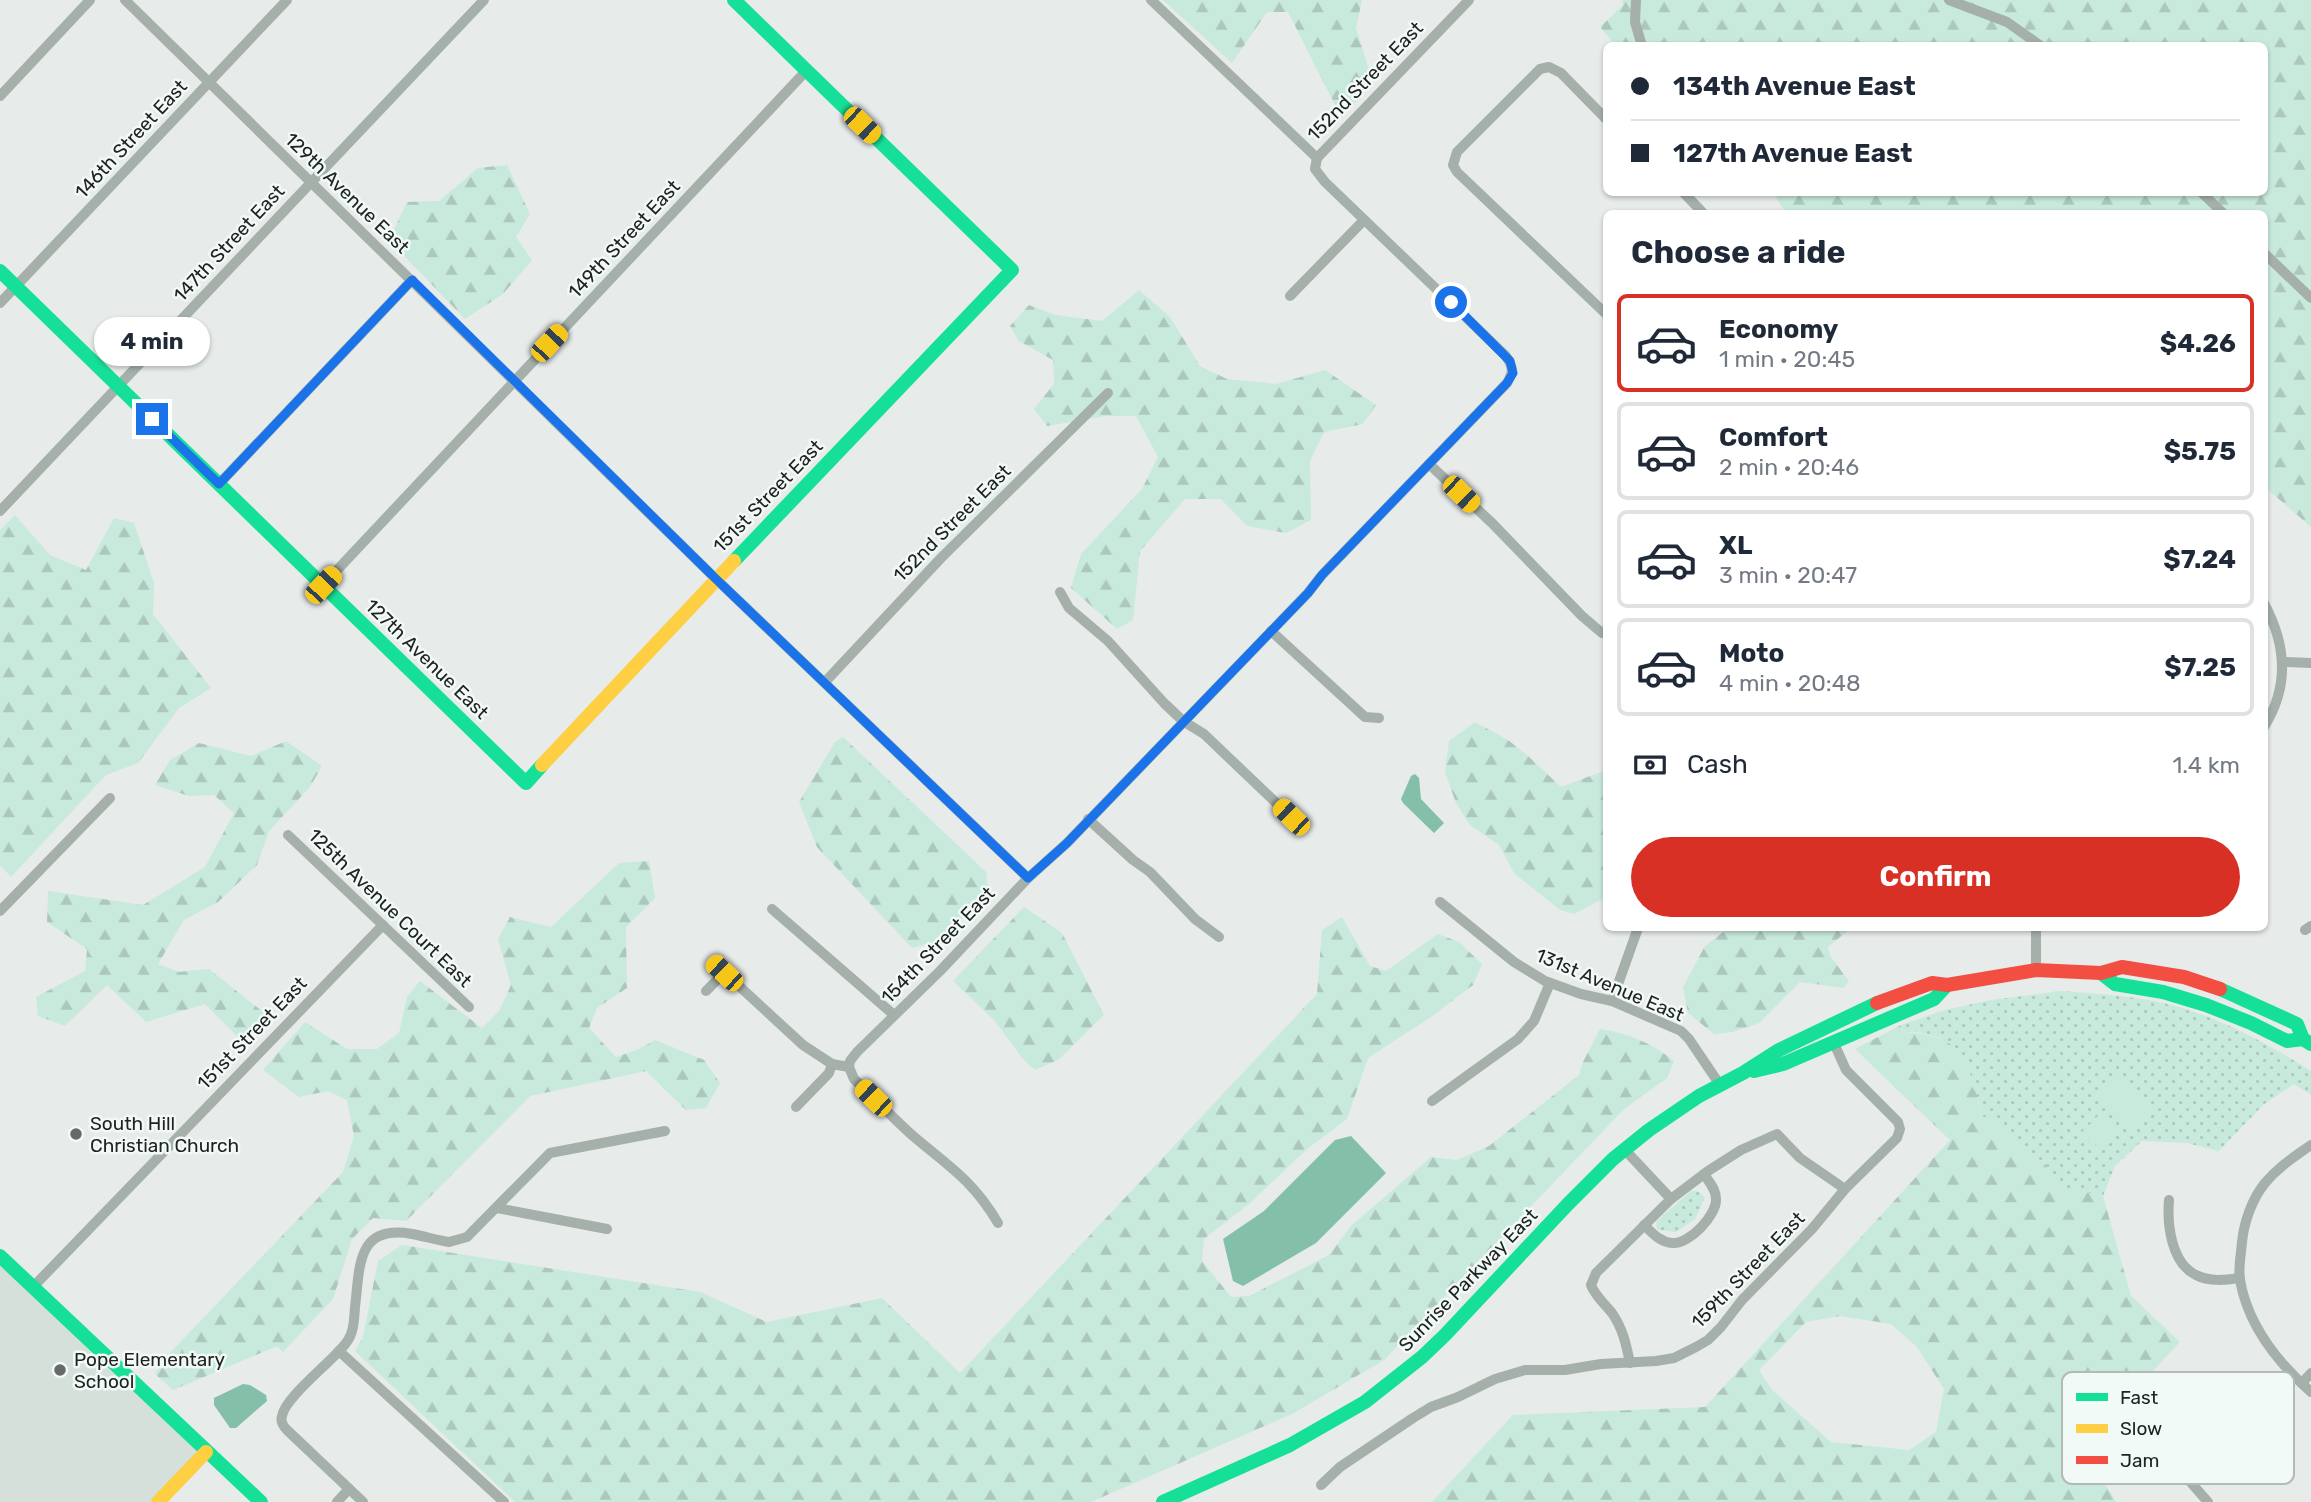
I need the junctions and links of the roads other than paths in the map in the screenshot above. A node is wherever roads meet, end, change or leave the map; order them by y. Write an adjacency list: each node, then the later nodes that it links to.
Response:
1 (90, 0): 15 (street)
2 (125, 0): 14 (street, 129th Avenue East)
3 (286, 0): 14 (street, 146th Street East)
4 (484, 0): 18 (street, 147th Street East)
5 (734, 0): 13 (street)
6 (1151, 0): 17 (street)
7 (1469, 0): 17 (street, 152nd Street East)
8 (1636, 0): 11 (street)
9 (1949, 0): 10 (street)
10 (1970, 4): 12 (street)
11 (1641, 42)
12 (2035, 42)
13 (806, 71): 32 (street, 149th Street East); 38 (street, 151st Street East)
14 (209, 82): 18 (street, 129th Avenue East); 27 (street, 146th Street East)
15 (0, 96)
16 (1603, 116): 31 (street)
17 (1317, 158): 23 (street)
18 (312, 182): 26 (street, 129th Avenue East); 33 (street, 147th Street East)
19 (1687, 196): 21 (street)
20 (2206, 196): 22 (street)
21 (1700, 210)
22 (2220, 210)
23 (1364, 219): 28 (street); 35 (street, 154th Street East)
24 (2268, 257): 29 (street)
25 (0, 271): 27 (street, 127th Avenue East)
26 (412, 280): 32 (street, 129th Avenue East); 36 (street)
27 (16, 286): 30 (street, 146th Street East); 33 (street, 127th Avenue East)
28 (1290, 296)
29 (2311, 298)
30 (0, 303)
31 (1603, 311)
32 (514, 380): 38 (street, 129th Avenue East); 39 (street, 149th Street East)
33 (118, 386): 36 (street, 127th Avenue East); 37 (street, 147th Street East)
34 (1108, 393): 46 (street, 152nd Street East)
35 (1429, 464): 42 (street, 154th Street East); 43 (street)
36 (219, 484): 39 (street, 127th Avenue East)
37 (0, 511)
38 (716, 579): 46 (street, 129th Avenue East); 50 (street, 151st Street East)
39 (323, 585): 50 (street, 127th Avenue East)
40 (1060, 592): 49 (street)
41 (2268, 611): 44 (street)
42 (1271, 631): 47 (street); 49 (street, 154th Street East)
43 (1602, 633)
44 (2283, 662): 45 (street); 48 (street)
45 (2311, 663)
46 (825, 682): 55 (street, 129th Avenue East)
47 (1379, 718)
48 (2268, 720)
49 (1183, 721): 52 (street); 53 (street, 154th Street East)
50 (527, 783)
51 (110, 798): 58 (street)
52 (1291, 817)
53 (1088, 819): 55 (street, 154th Street East); 62 (street)
54 (288, 835): 59 (street, 125th Avenue Court East)
55 (1028, 878): 72 (street, 154th Street East)
56 (1440, 902): 67 (street, 131st Avenue East)
57 (772, 909): 72 (street)
58 (0, 911)
59 (383, 925): 71 (street, 125th Avenue Court East); 94 (street, 151st Street East)
60 (1637, 931): 70 (street)
61 (2036, 931): 64 (street)
62 (1219, 937)
63 (714, 963): 65 (street)
64 (2036, 970): 66 (street, Sunrise Parkway East); 68 (street, Sunrise Parkway East)
65 (724, 973): 69 (street); 75 (street)
66 (2101, 973): 74 (street); 74 (street)
67 (1550, 983): 70 (street, 131st Avenue East); 79 (street)
68 (1947, 985): 73 (street, Sunrise Parkway East); 77 (street, Sunrise Parkway East)
69 (706, 991)
70 (1612, 1001): 78 (street, 131st Avenue East)
71 (469, 1007)
72 (894, 1015): 76 (street, 154th Street East)
73 (1833, 1041): 77 (street, Sunrise Parkway East); 85 (street, 159th Street East)
74 (2307, 1041)
75 (832, 1064): 76 (street); 80 (street)
76 (849, 1066): 89 (street)
77 (1743, 1073): 78 (street, Sunrise Parkway East)
78 (1720, 1085): 83 (street, Sunrise Parkway East)
79 (1432, 1101)
80 (796, 1107)
81 (665, 1131): 88 (street)
82 (2311, 1146): 93 (street)
83 (1625, 1150): 86 (street); 111 (street, Sunrise Parkway East)
84 (1704, 1174): 85 (street); 86 (street); 90 (street)
85 (1845, 1189): 96 (street, 159th Street East)
86 (1671, 1199): 90 (street)
87 (2169, 1200): 93 (street)
88 (497, 1208): 91 (street); 95 (street)
89 (998, 1223)
90 (1644, 1225): 96 (street)
91 (607, 1230)
92 (0, 1256): 94 (street)
93 (2240, 1278): 97 (street)
94 (33, 1287): 102 (street)
95 (340, 1351): 105 (street); 110 (street)
96 (1630, 1363): 104 (street, 159th Street East)
97 (2291, 1372)
98 (2311, 1373): 100 (street)
99 (2294, 1376): 100 (street)
100 (2302, 1384): 101 (street)
101 (2311, 1392)
102 (206, 1452): 106 (street); 107 (street)
103 (2192, 1484): 112 (street)
104 (1321, 1485)
105 (349, 1489): 108 (street); 109 (street)
106 (158, 1502)
107 (261, 1502)
108 (337, 1502)
109 (363, 1502)
110 (504, 1502)
111 (1163, 1502)
112 (2208, 1502)

